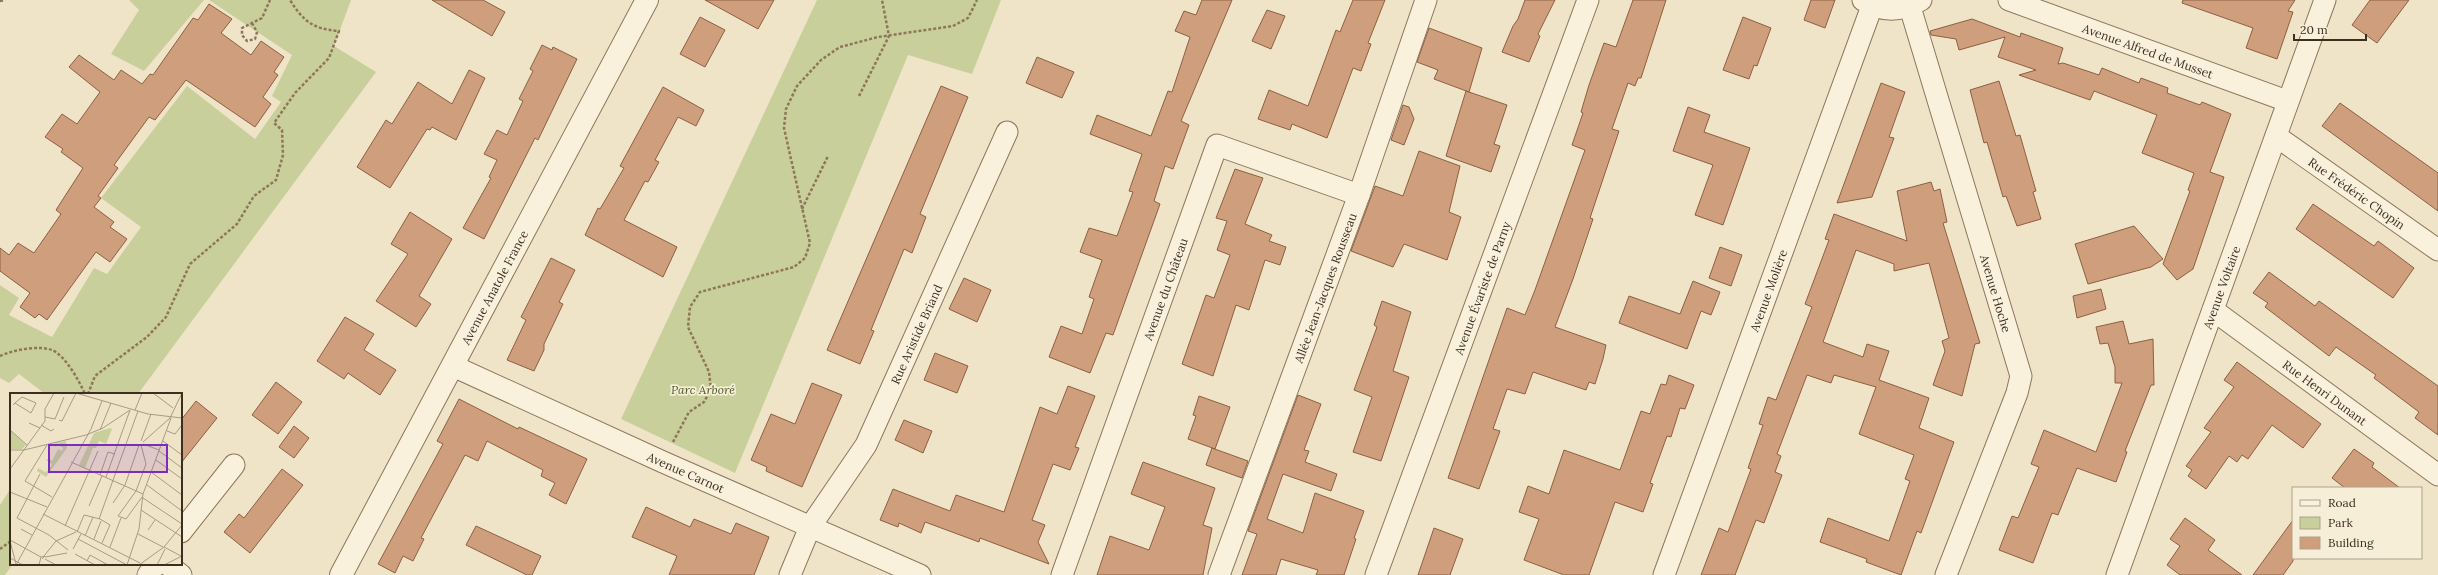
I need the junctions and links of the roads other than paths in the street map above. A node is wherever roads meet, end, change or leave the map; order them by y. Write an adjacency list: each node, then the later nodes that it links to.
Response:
1 (647, 0): 14 (street, Avenue Anatole France)
2 (1426, 0): 11 (street, Allée Jean-Jacques Rousseau)
3 (1588, 0): 28 (street, Avenue Évariste de Parny)
4 (2009, 0): 8 (street, Avenue Alfred de Musset)
5 (2325, 0): 8 (street, Avenue Voltaire)
6 (1867, 3): 7 (street); 29 (street, Avenue Molière)
7 (1916, 3): 30 (street, Avenue Hoche)
8 (2287, 101): 10 (street, Avenue Voltaire)
9 (1007, 132): 17 (street, Rue Aristide Briand)
10 (2276, 136): 12 (street, Rue Frédéric Chopin); 13 (street, Avenue Voltaire)
11 (1359, 195): 26 (street, Avenue du Château); 27 (street, Allée Jean-Jacques Rousseau)
12 (2438, 250)
13 (2213, 310): 16 (street, Rue Henri Dunant); 31 (street, Avenue Voltaire)
14 (453, 366): 17 (street, Avenue Carnot); 23 (street, Avenue Anatole France)
15 (234, 465): 18 (street)
16 (2438, 475)
17 (810, 527): 24 (street, Rue Aristide Briand); 25 (street, Avenue Carnot)
18 (182, 531)
19 (155, 565): 21 (street)
20 (168, 565): 22 (street)
21 (148, 575)
22 (181, 575)
23 (341, 575)
24 (790, 575)
25 (920, 575)
26 (1062, 575)
27 (1219, 575)
28 (1376, 575)
29 (1664, 575)
30 (1946, 575)
31 (2117, 575)

